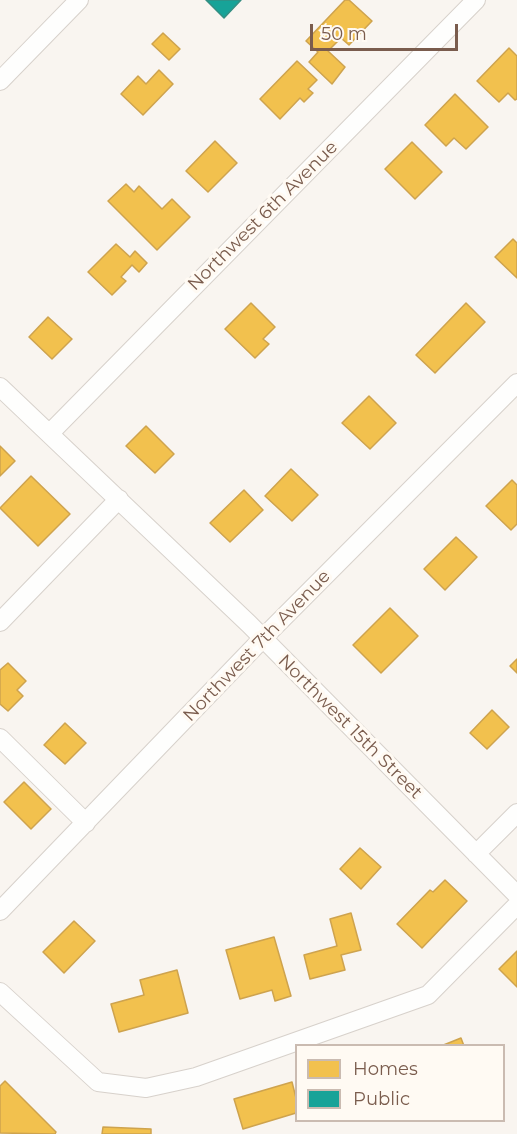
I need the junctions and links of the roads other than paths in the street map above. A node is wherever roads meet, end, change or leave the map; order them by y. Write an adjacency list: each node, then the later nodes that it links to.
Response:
1 (79, 0): 3 (street)
2 (476, 0): 6 (street, Northwest 6th Avenue)
3 (0, 81)
4 (517, 383): 9 (street, Northwest 7th Avenue)
5 (0, 387): 6 (street, Northwest 15th Street)
6 (50, 433): 7 (street, Northwest 15th Street)
7 (119, 499): 8 (street); 9 (street, Northwest 15th Street)
8 (0, 622)
9 (263, 638): 12 (street, Northwest 7th Avenue); 13 (street, Northwest 15th Street)
10 (0, 738): 12 (street)
11 (517, 813): 13 (street)
12 (86, 823): 16 (street, Northwest 7th Avenue)
13 (476, 854): 14 (street, Northwest 15th Street)
14 (517, 895)
15 (517, 905): 17 (street)
16 (0, 911)
17 (0, 992)

